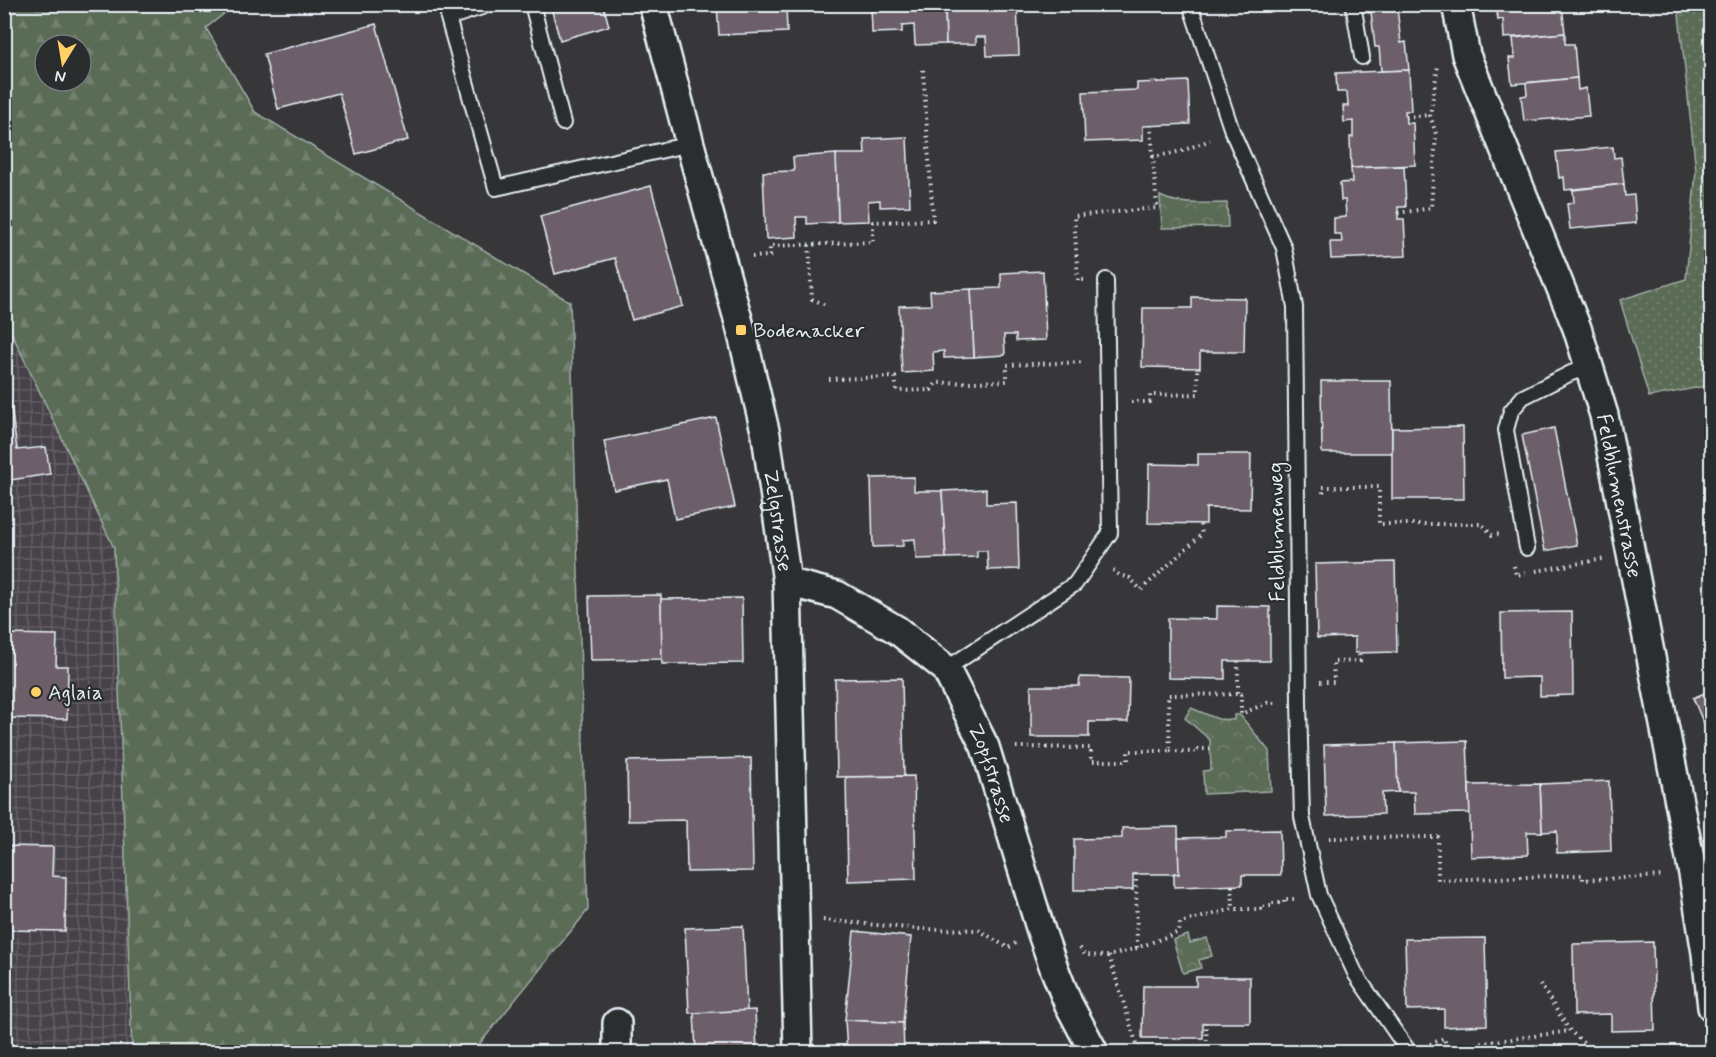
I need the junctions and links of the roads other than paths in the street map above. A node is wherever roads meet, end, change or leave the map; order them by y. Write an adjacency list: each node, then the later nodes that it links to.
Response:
1 (492, 4): 9 (lane)
2 (532, 4): 8 (lane)
3 (653, 4): 9 (street, Zelgstrasse)
4 (1190, 4): 20 (lane, Feldblumenweg)
5 (1353, 4): 7 (lane)
6 (1456, 4): 11 (street, Feldblumenstrasse)
7 (1362, 57)
8 (563, 123)
9 (690, 144): 13 (street, Zelgstrasse)
10 (1106, 280): 14 (lane)
11 (1589, 367): 12 (lane); 15 (street, Feldblumenstrasse)
12 (1527, 548)
13 (787, 582): 14 (street, Zopfstrasse); 18 (street, Zelgstrasse)
14 (946, 669): 19 (street, Zopfstrasse)
15 (1712, 1007)
16 (617, 1023): 17 (street)
17 (617, 1053)
18 (798, 1053)
19 (1094, 1053)
20 (1409, 1053)

